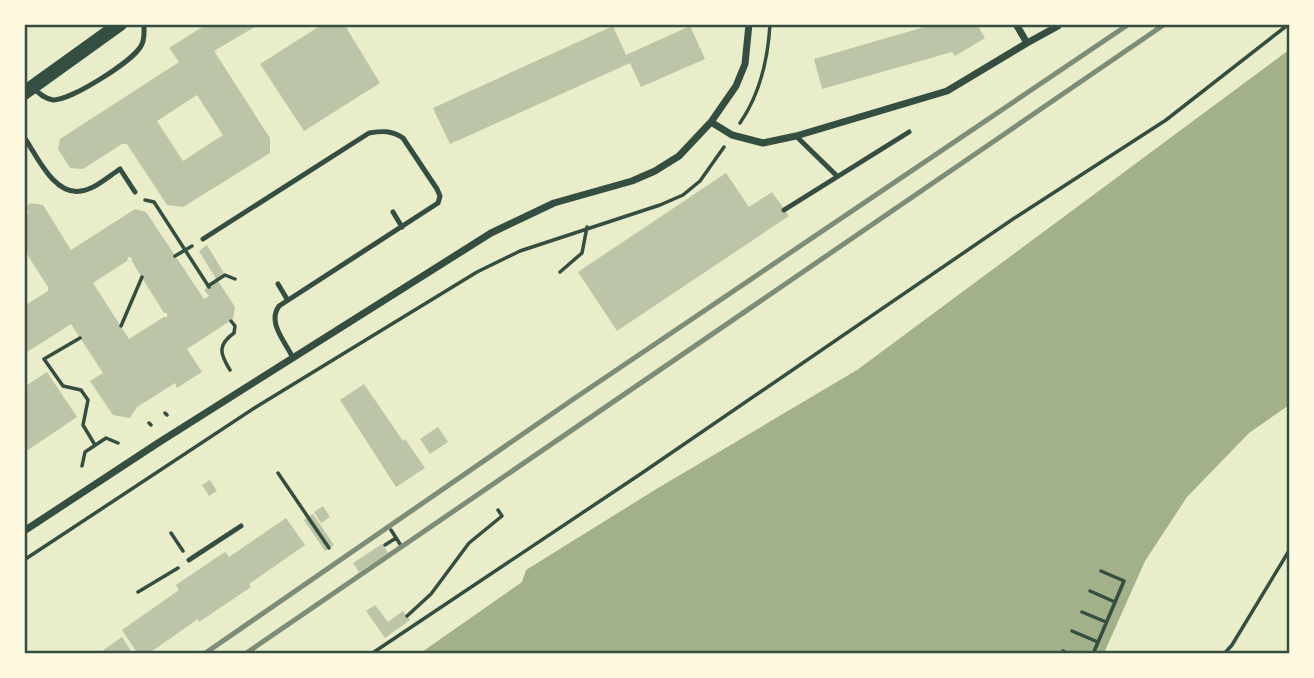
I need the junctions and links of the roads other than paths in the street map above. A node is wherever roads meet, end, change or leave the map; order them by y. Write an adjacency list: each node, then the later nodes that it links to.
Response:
1 (120, 24): 7 (main road)
2 (145, 24): 7 (lane)
3 (749, 24): 8 (street)
4 (1016, 24): 6 (street)
5 (1058, 26): 6 (street)
6 (1027, 43): 10 (street)
7 (28, 90)
8 (711, 122): 10 (street); 20 (street)
9 (909, 132): 12 (lane)
10 (796, 136): 12 (lane)
11 (24, 137): 13 (lane)
12 (837, 176): 14 (lane)
13 (135, 192)
14 (784, 210)
15 (393, 212): 16 (lane)
16 (402, 227): 17 (lane); 19 (lane)
17 (203, 239)
18 (278, 284): 19 (lane)
19 (287, 299): 20 (lane)
20 (293, 358): 22 (street)
21 (241, 526): 23 (lane)
22 (24, 531)
23 (190, 560)

